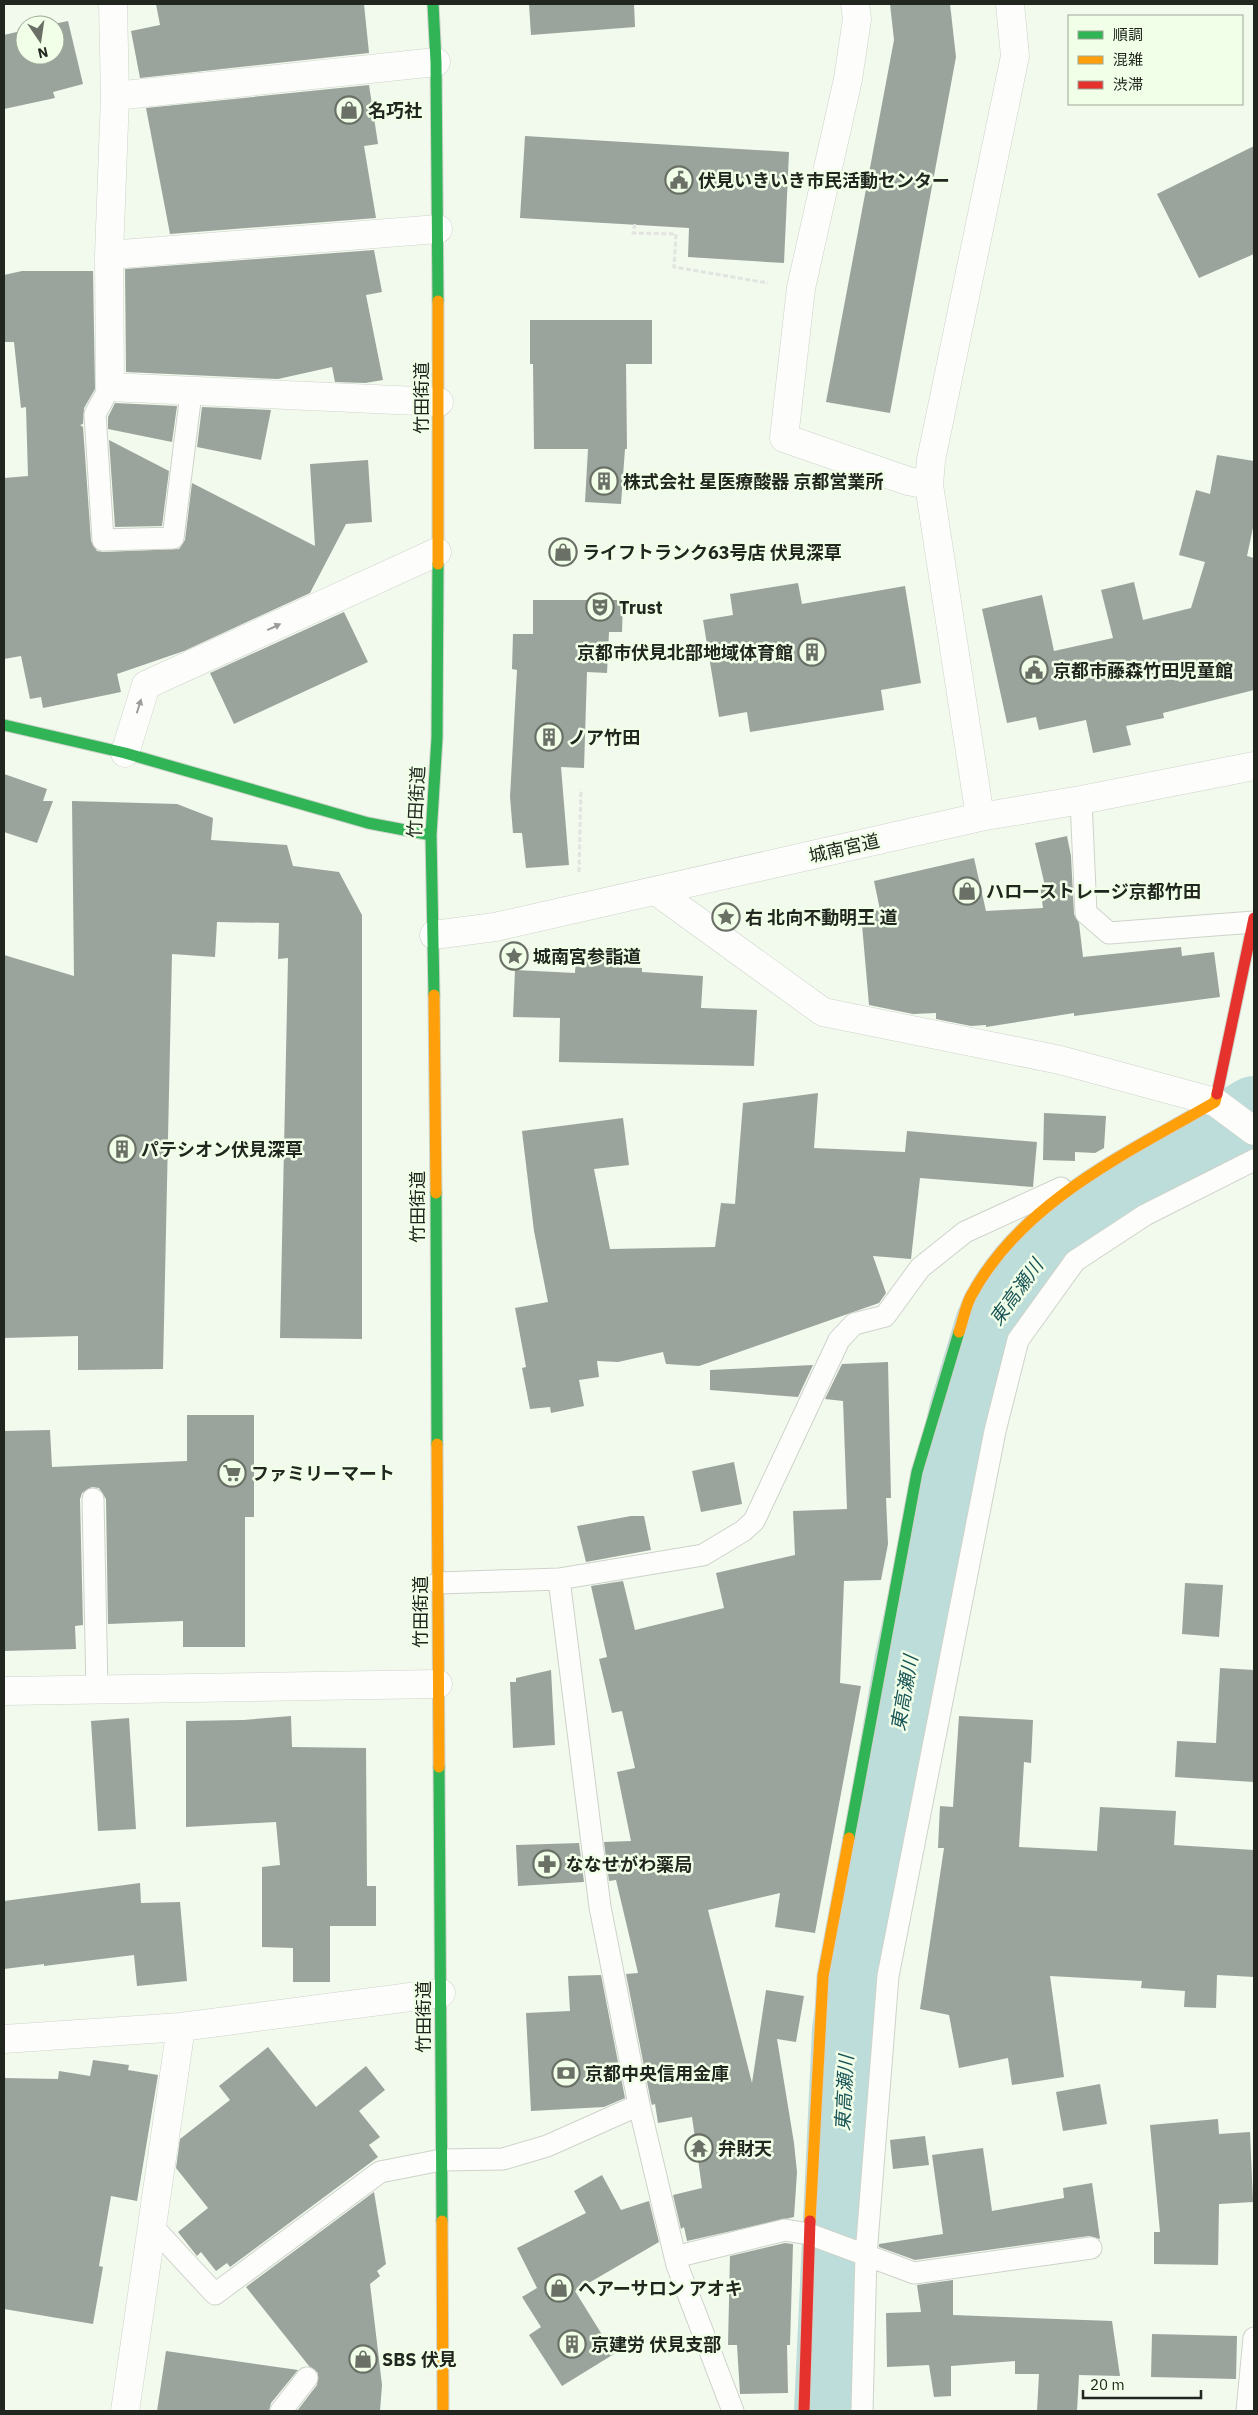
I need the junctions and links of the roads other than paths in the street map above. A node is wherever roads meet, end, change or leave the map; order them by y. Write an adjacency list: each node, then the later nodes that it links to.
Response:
1 (113, 4): 6 (street)
2 (433, 4): 5 (main road, 竹田街道)
3 (855, 4): 12 (street)
4 (1010, 4): 12 (street)
5 (436, 62): 6 (street); 7 (main road, 竹田街道)
6 (115, 96): 8 (street)
7 (438, 229): 8 (street); 11 (main road, 竹田街道)
8 (109, 255): 9 (street)
9 (110, 388): 10 (street); 10 (lane)
10 (191, 393): 11 (street)
11 (439, 402): 13 (main road, 竹田街道)
12 (929, 485): 18 (street)
13 (437, 552): 15 (street, one-way to 13); 19 (main road, 竹田街道)
14 (4, 725): 15 (main road)
15 (125, 753): 19 (main road)
16 (1254, 766): 17 (street, 城南宮道)
17 (1081, 800): 18 (street, 城南宮道); 21 (lane)
18 (980, 817): 20 (street, 城南宮道)
19 (431, 835): 22 (main road, 竹田街道)
20 (656, 891): 22 (street, 城南宮道); 23 (street)
21 (1254, 920): 23 (main road)
22 (434, 935): 29 (main road, 竹田街道)
23 (1219, 1104): 24 (street); 26 (main road)
24 (1254, 1132)
25 (1254, 1160): 41 (lane)
26 (1082, 1178): 28 (lane); 39 (main road)
27 (93, 1498): 31 (lane)
28 (559, 1579): 29 (lane); 36 (lane)
29 (438, 1583): 30 (main road, 竹田街道)
30 (438, 1684): 31 (street); 33 (main road, 竹田街道)
31 (97, 1689): 32 (street)
32 (4, 1691)
33 (441, 1992): 34 (street); 37 (main road, 竹田街道)
34 (181, 2026): 35 (street); 38 (street)
35 (4, 2039)
36 (638, 2105): 37 (lane); 42 (lane)
37 (442, 2160): 38 (lane); 47 (main road, 竹田街道)
38 (152, 2226): 45 (street)
39 (814, 2236): 41 (lane); 42 (lane); 49 (main road)
40 (1091, 2248): 41 (lane)
41 (858, 2252): 50 (lane)
42 (675, 2257): 48 (lane)
43 (1254, 2338): 51 (lane)
44 (307, 2378): 46 (lane)
45 (125, 2411)
46 (281, 2411)
47 (443, 2411)
48 (733, 2411)
49 (804, 2411)
50 (862, 2411)
51 (1247, 2411)

